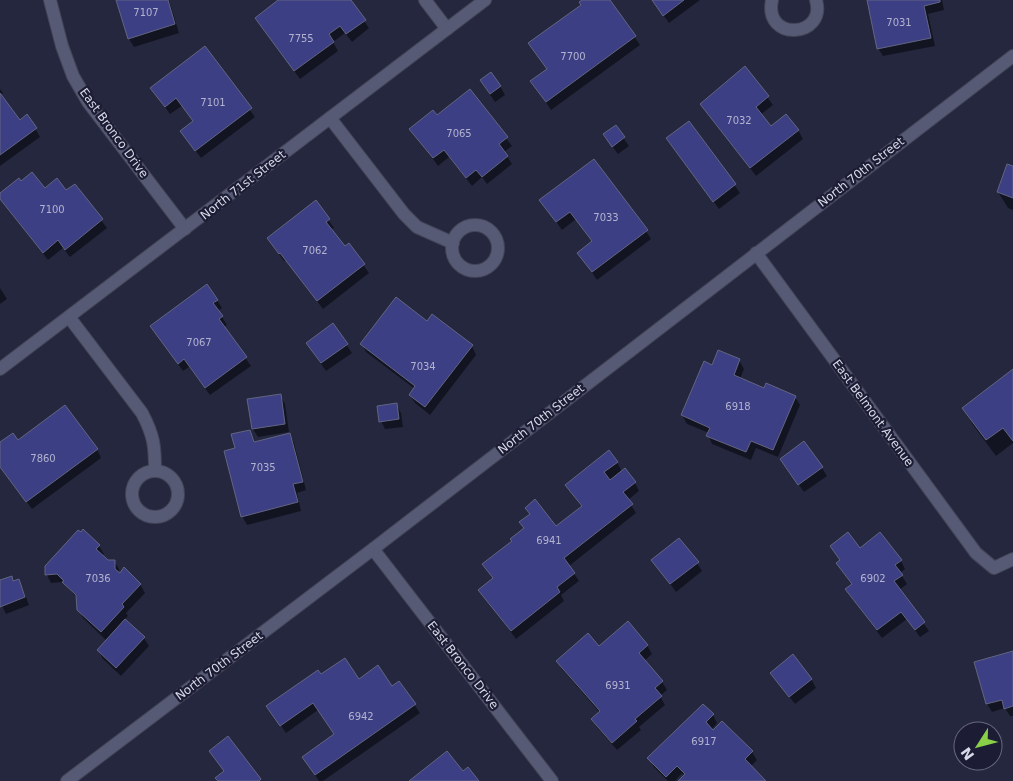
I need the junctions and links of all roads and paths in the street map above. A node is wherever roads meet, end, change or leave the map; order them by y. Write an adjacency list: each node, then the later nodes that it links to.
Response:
1 (50, 0): 9 (street, East Bronco Drive)
2 (425, 0): 6 (street)
3 (485, 0): 6 (street, North 71st Street)
4 (772, 0): 5 (street)
5 (816, 0)
6 (447, 29): 8 (street, North 71st Street)
7 (1013, 56): 11 (street, North 70th Street)
8 (330, 118): 9 (street, North 71st Street); 10 (street)
9 (185, 230): 12 (street, North 71st Street)
10 (453, 243)
11 (756, 253): 15 (street, North 70th Street); 16 (street, East Belmont Avenue)
12 (69, 317): 13 (street, North 71st Street); 14 (street)
13 (0, 370)
14 (155, 471)
15 (373, 549): 17 (street, North 70th Street); 18 (street, East Bronco Drive)
16 (1013, 559)
17 (67, 781)
18 (552, 781)

